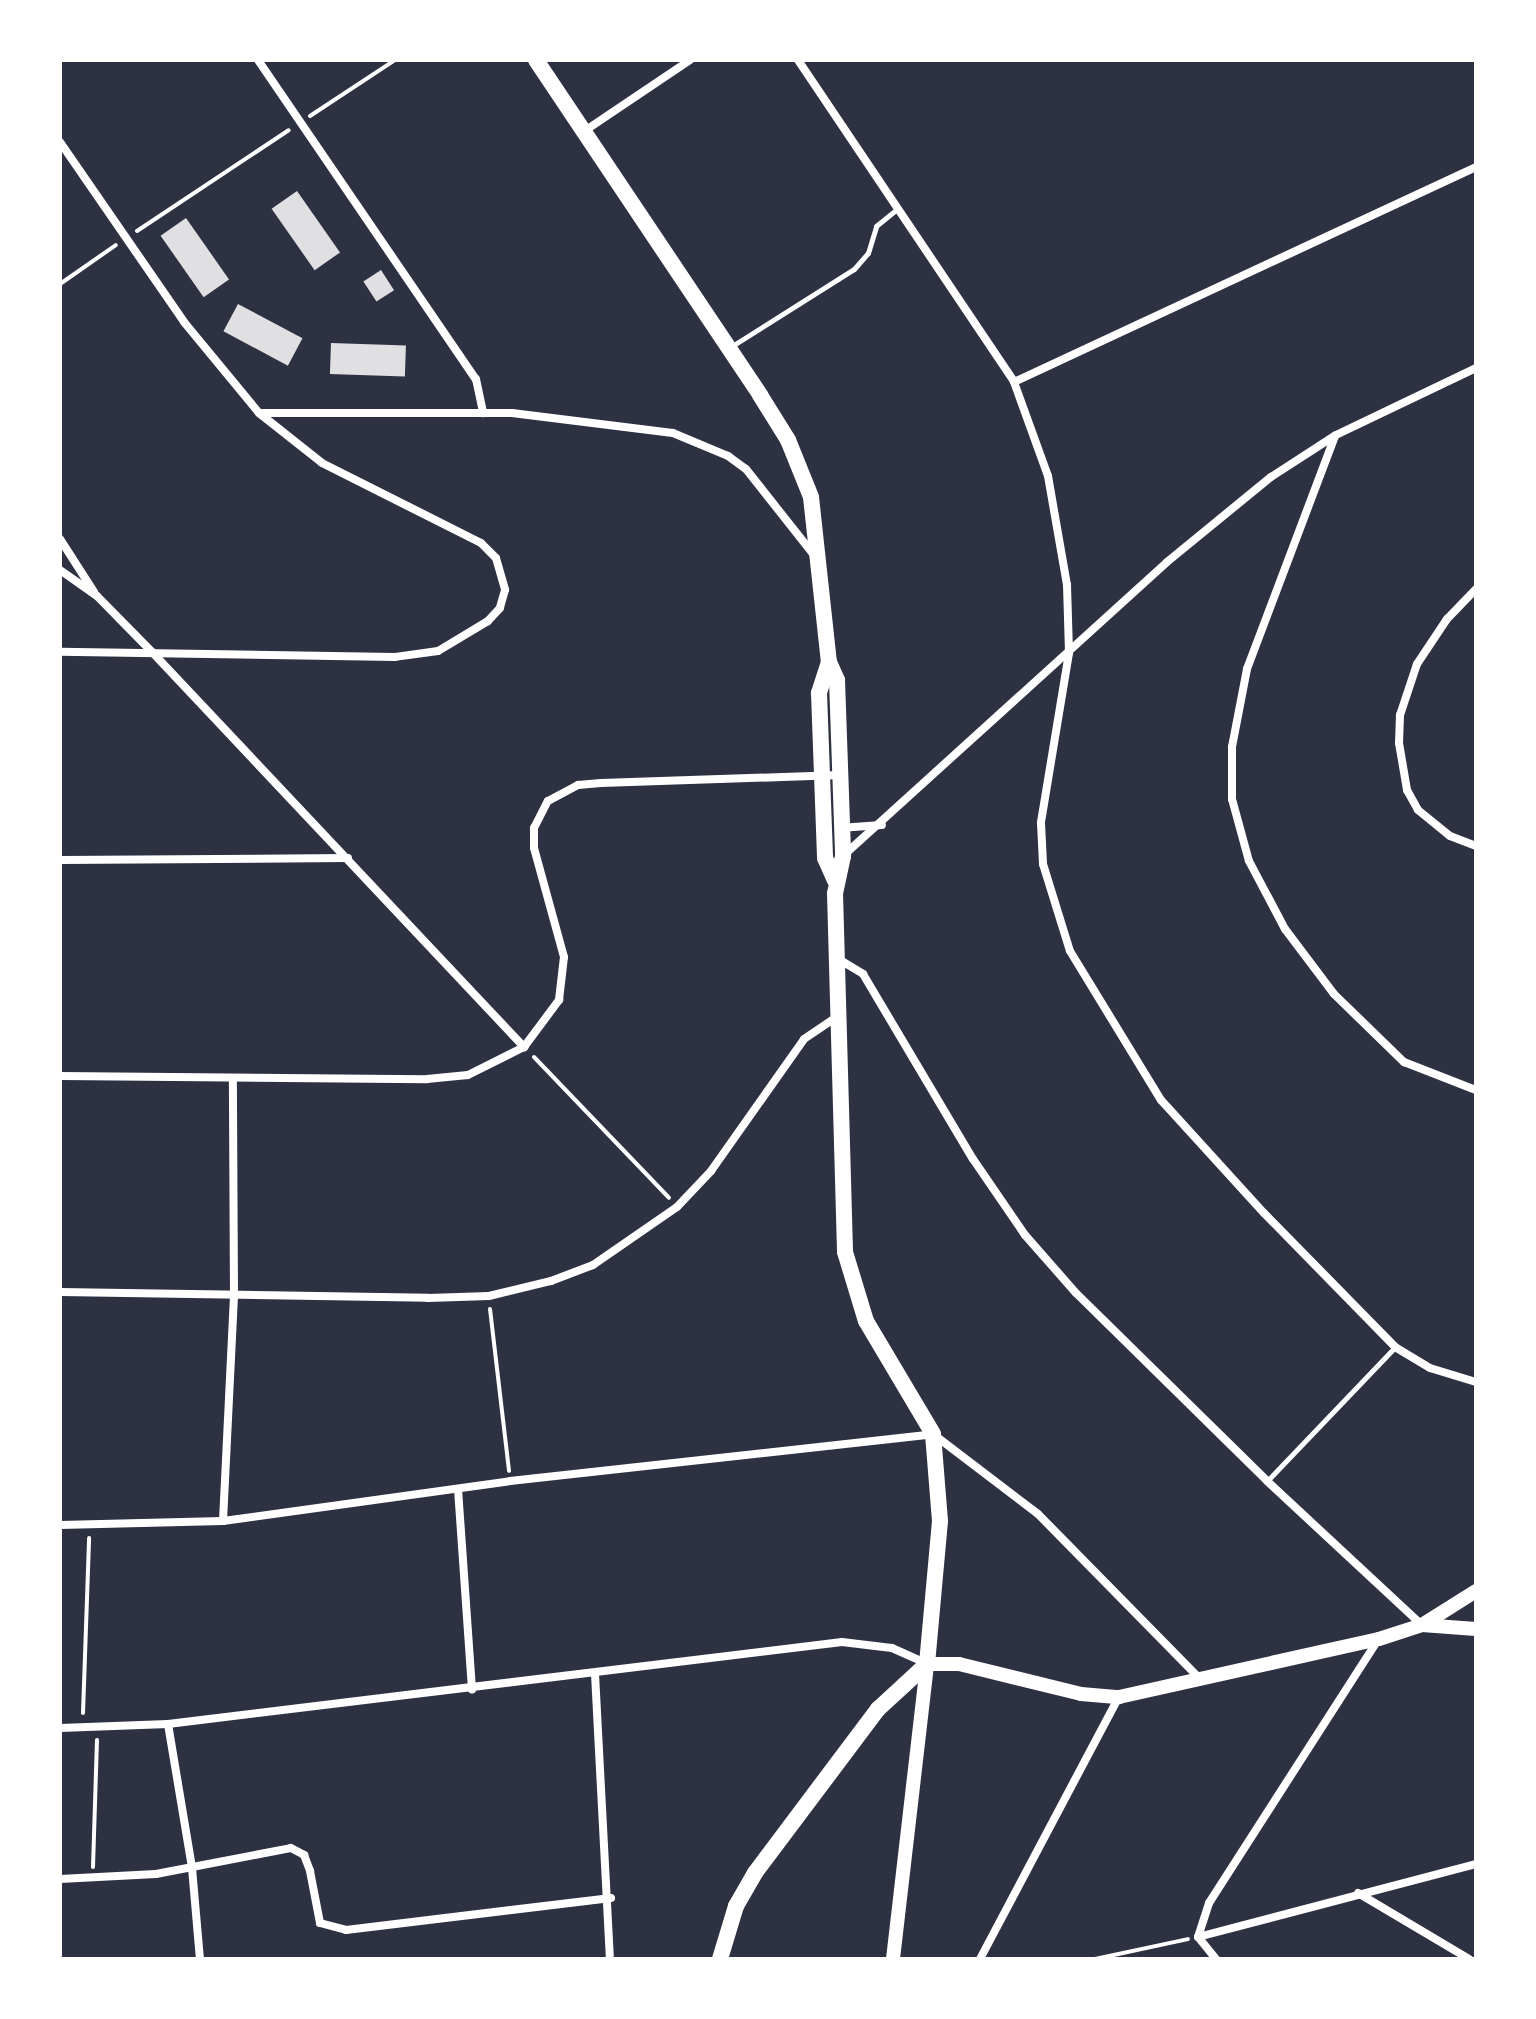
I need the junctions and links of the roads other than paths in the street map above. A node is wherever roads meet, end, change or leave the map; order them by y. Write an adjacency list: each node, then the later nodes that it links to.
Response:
1 (258, 60): 13 (street)
2 (536, 60): 5 (main road)
3 (690, 60): 5 (street)
4 (798, 60): 8 (street)
5 (583, 132): 9 (main road)
6 (60, 142): 12 (street)
7 (1476, 167): 11 (street)
8 (898, 208): 9 (lane); 11 (street)
9 (730, 348): 16 (main road)
10 (1476, 368): 14 (street)
11 (1014, 382): 22 (street)
12 (259, 413): 13 (street); 21 (street)
13 (483, 413): 16 (street)
14 (1336, 435): 22 (street); 40 (street)
15 (60, 539): 19 (street)
16 (821, 561): 23 (main road)
17 (60, 570): 19 (street)
18 (1476, 589): 29 (street)
19 (97, 596): 21 (street)
20 (60, 652): 21 (street)
21 (152, 652): 31 (street)
22 (1069, 653): 26 (street); 43 (street)
23 (829, 662): 24 (main road); 25 (main road)
24 (840, 775): 25 (street); 28 (main road)
25 (822, 776): 27 (main road); 37 (street)
26 (882, 825): 28 (street); 30 (street)
27 (824, 828): 28 (street); 32 (main road)
28 (842, 828): 30 (main road)
29 (1476, 846)
30 (843, 856): 32 (street); 34 (main road)
31 (348, 858): 33 (street); 37 (street)
32 (825, 858): 34 (main road)
33 (60, 860)
34 (835, 880): 35 (main road)
35 (840, 960): 36 (main road); 46 (street)
36 (841, 1015): 42 (street); 45 (main road)
37 (524, 1047): 39 (street)
38 (60, 1076): 39 (street)
39 (233, 1079): 42 (street)
40 (1476, 1090)
41 (60, 1292): 42 (street)
42 (234, 1294): 48 (street)
43 (1395, 1347): 44 (street); 46 (lane)
44 (1476, 1382)
45 (933, 1434): 47 (street); 54 (main road); 56 (street)
46 (1267, 1481): 51 (street)
47 (458, 1489): 48 (street); 57 (street)
48 (223, 1521): 49 (street)
49 (60, 1525)
50 (1476, 1591): 51 (street)
51 (1422, 1625): 52 (street); 53 (street)
52 (1476, 1629)
53 (1379, 1639): 56 (street); 66 (street)
54 (927, 1664): 55 (street); 58 (street); 69 (main road); 70 (street)
55 (595, 1674): 57 (street); 65 (street)
56 (1203, 1682): 58 (street)
57 (472, 1690): 59 (street)
58 (1119, 1697): 71 (street)
59 (168, 1724): 60 (street); 62 (street)
60 (60, 1728)
61 (1476, 1864): 64 (street)
62 (192, 1868): 63 (street); 65 (street); 67 (street)
63 (60, 1879)
64 (1358, 1893): 66 (street); 73 (street)
65 (611, 1898): 68 (street)
66 (1198, 1937): 72 (street)
67 (200, 1959)
68 (610, 1959)
69 (720, 1959)
70 (893, 1959)
71 (980, 1959)
72 (1216, 1959)
73 (1469, 1959)

